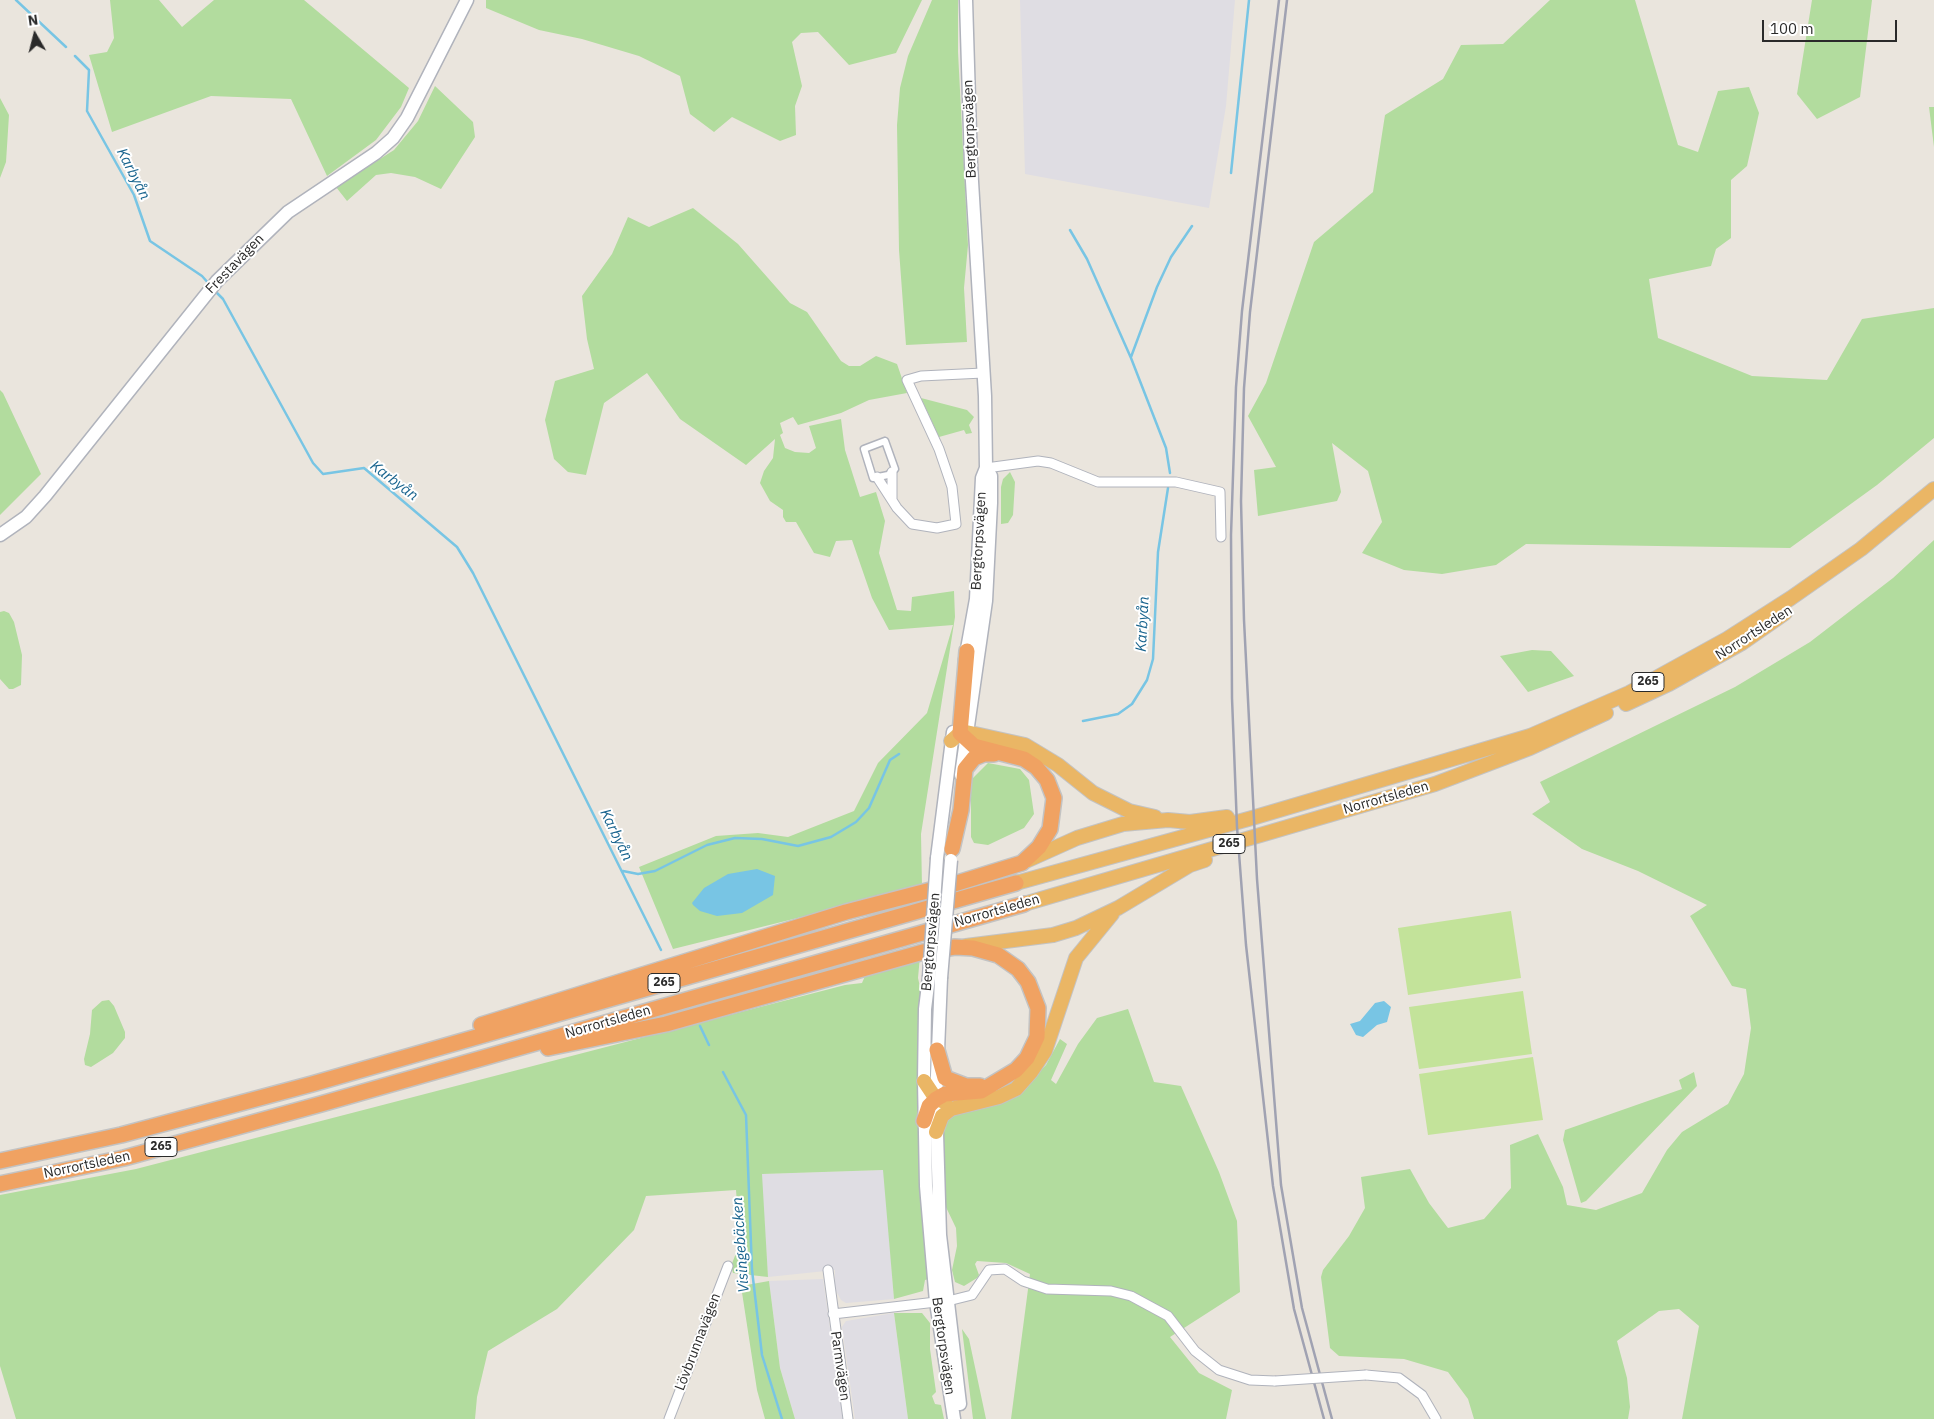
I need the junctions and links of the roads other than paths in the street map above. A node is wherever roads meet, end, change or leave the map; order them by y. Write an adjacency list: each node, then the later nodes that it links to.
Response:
1 (467, 0): 10 (main road, Frestavägen)
2 (966, 0): 3 (main road, Bergtorpsvägen)
3 (983, 373): 4 (main road, Bergtorpsvägen); 8 (street)
4 (986, 468): 11 (street); 12 (main road, Bergtorpsvägen); 13 (main road, Bergtorpsvägen)
5 (892, 472): 6 (street); 6 (street); 8 (street)
6 (877, 477): 8 (street)
7 (1934, 489): 16 (highway, Norrortsleden / 265)
8 (892, 500)
9 (1934, 500): 15 (highway, Norrortsleden / 265)
10 (0, 535)
11 (1221, 537)
12 (967, 650): 13 (highway)
13 (960, 736): 14 (highway); 17 (highway); 18 (main road, Bergtorpsvägen); 24 (main road, Bergtorpsvägen, bridge)
14 (1008, 754): 18 (highway); 19 (highway)
15 (1435, 784): 21 (highway, Norrortsleden / 265); 22 (highway)
16 (1323, 796): 17 (highway); 20 (highway, Norrortsleden / 265)
17 (1168, 820): 19 (highway)
18 (952, 854): 24 (main road, Bergtorpsvägen, bridge)
19 (1022, 863): 28 (highway)
20 (1016, 883): 28 (highway, Norrortsleden / 265)
21 (1024, 904): 30 (highway, Norrortsleden / 265)
22 (1118, 908): 23 (highway); 31 (highway)
23 (955, 947): 27 (highway); 30 (highway)
24 (935, 978): 25 (main road, Bergtorpsvägen); 26 (main road, Bergtorpsvägen)
25 (937, 1050): 27 (highway); 29 (main road, Bergtorpsvägen)
26 (924, 1081): 29 (highway); 32 (main road, Bergtorpsvägen)
27 (998, 1082): 29 (highway)
28 (312, 1084): 34 (highway, Norrortsleden / 265)
29 (936, 1099): 31 (highway); 32 (highway); 33 (main road, Bergtorpsvägen)
30 (321, 1104): 35 (highway, Norrortsleden / 265)
31 (972, 1105): 33 (highway)
32 (924, 1122): 38 (main road, Bergtorpsvägen)
33 (936, 1132): 38 (main road, Bergtorpsvägen)
34 (0, 1161)
35 (0, 1184)
36 (728, 1266): 40 (street, Lövbrunnavägen)
37 (828, 1270): 39 (street, Parmvägen)
38 (942, 1302): 39 (street, Parmvägen); 42 (main road, Bergtorpsvägen); 43 (main road, Bergtorpsvägen); 44 (street, Parmvägen, bridge)
39 (833, 1314): 41 (street, Parmvägen)
40 (669, 1419)
41 (848, 1419)
42 (954, 1419)
43 (961, 1419)
44 (1436, 1419)

